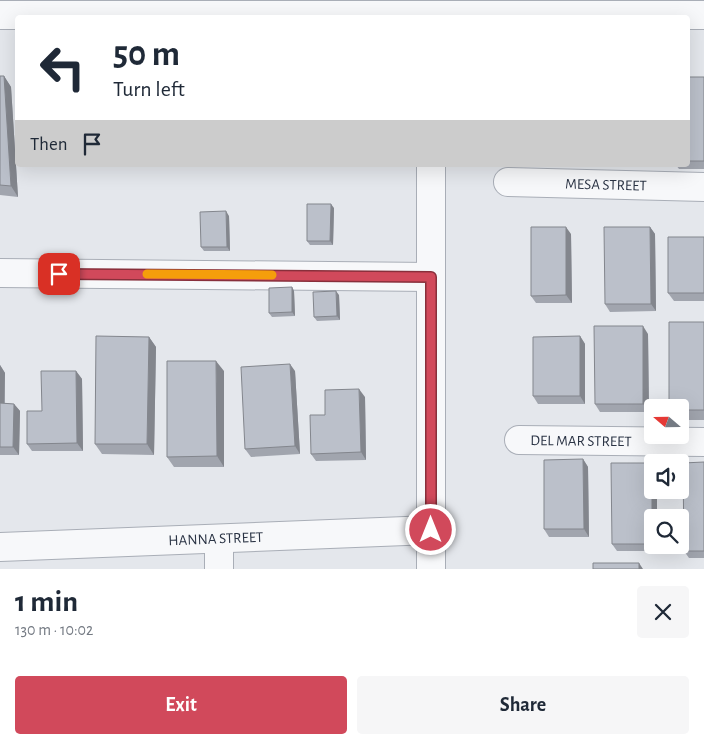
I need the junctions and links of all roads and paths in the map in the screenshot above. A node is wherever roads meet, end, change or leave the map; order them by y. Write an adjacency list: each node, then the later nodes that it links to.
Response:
1 (431, 11): 2 (street); 3 (street)
2 (704, 14)
3 (0, 15)
4 (431, 167): 8 (street)
5 (508, 182): 6 (street, MESA STREET)
6 (704, 187)
7 (0, 273): 8 (street)
8 (431, 277): 11 (street)
9 (519, 440): 10 (street, DEL MAR STREET)
10 (704, 442)
11 (431, 530): 12 (street, HANNA STREET); 15 (street)
12 (219, 539): 13 (street, HANNA STREET); 14 (street)
13 (15, 554)
14 (219, 569)
15 (431, 569)

